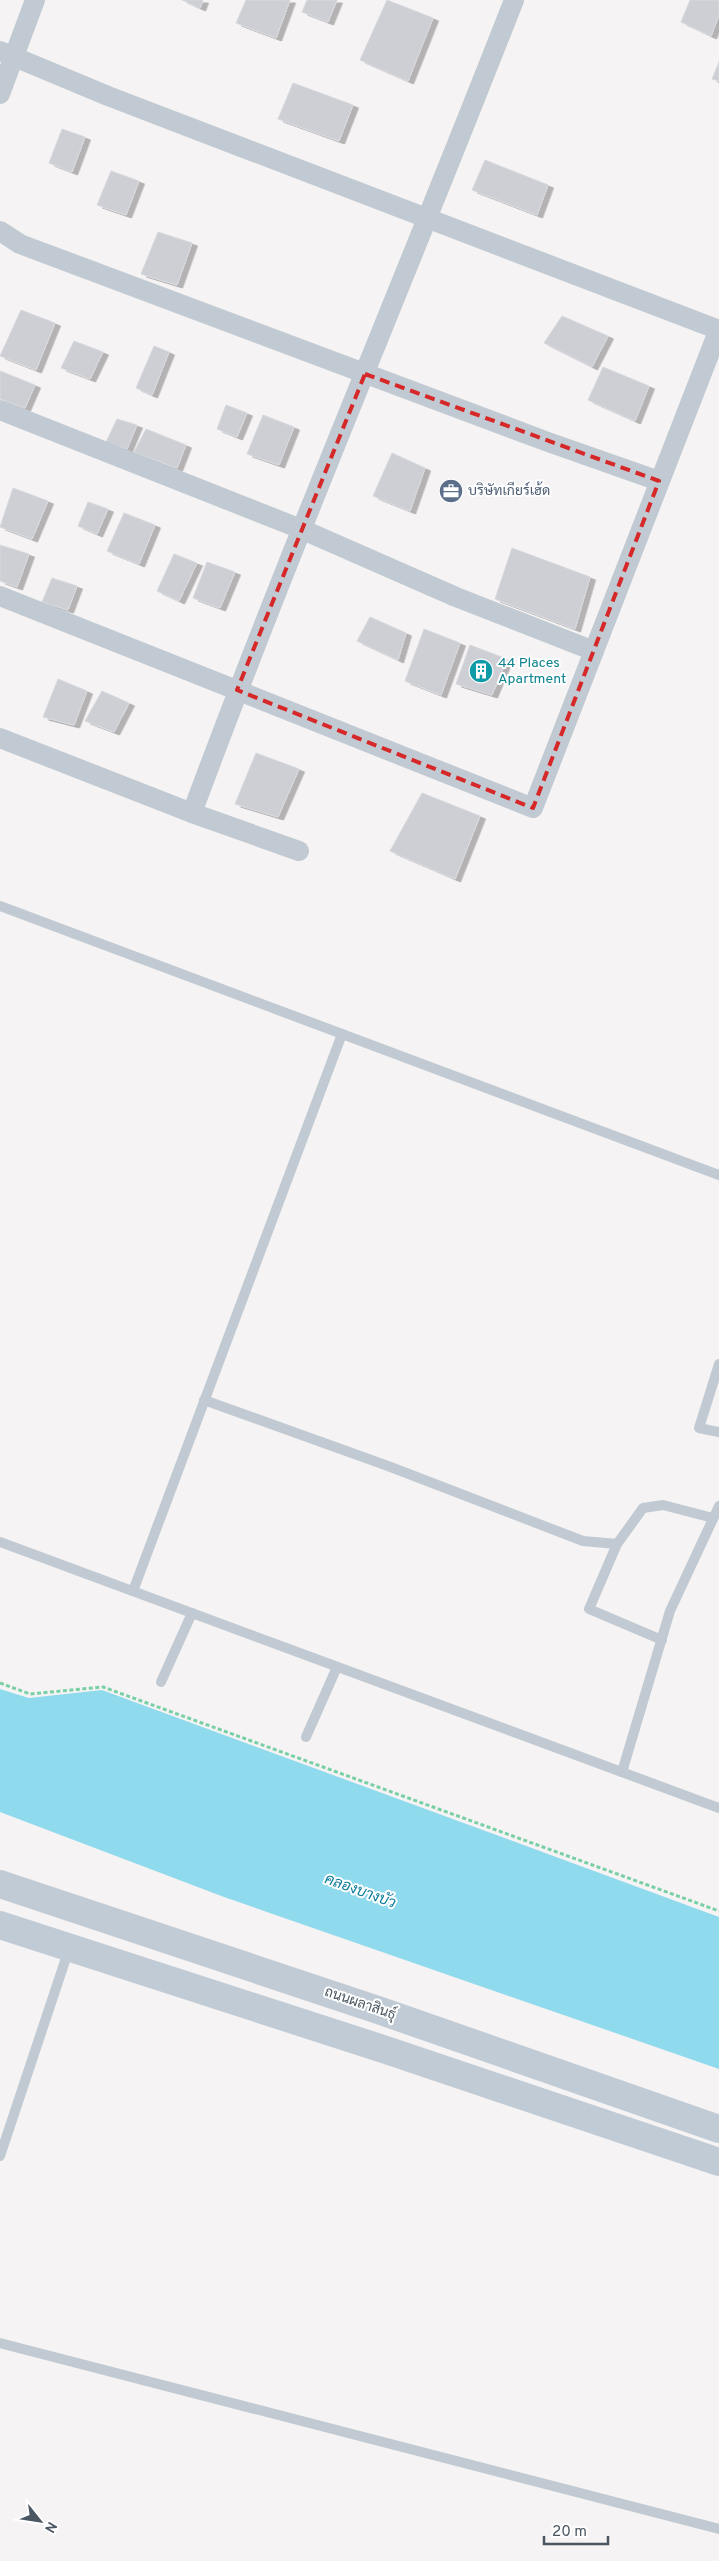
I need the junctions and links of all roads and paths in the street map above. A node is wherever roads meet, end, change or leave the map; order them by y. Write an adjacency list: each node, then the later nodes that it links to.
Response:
1 (35, 0): 3 (street)
2 (514, 0): 5 (street)
3 (7, 55): 4 (street); 5 (street)
4 (0, 94)
5 (428, 219): 7 (street); 8 (street)
6 (0, 232): 8 (street)
7 (719, 330): 10 (street)
8 (365, 374): 10 (street); 11 (street)
9 (0, 410): 11 (street)
10 (659, 481): 13 (street)
11 (301, 529): 13 (street); 14 (street)
12 (0, 596): 14 (street)
13 (594, 651): 14 (street)
14 (238, 690): 16 (street)
15 (0, 738): 16 (street)
16 (192, 813): 17 (street)
17 (299, 851)
18 (0, 906): 19 (lane)
19 (342, 1034): 20 (lane); 22 (lane)
20 (719, 1175)
21 (719, 1364): 23 (lane)
22 (204, 1400): 27 (lane); 28 (lane)
23 (719, 1432)
24 (719, 1506): 25 (lane)
25 (713, 1518): 27 (lane); 30 (lane)
26 (0, 1542): 28 (lane)
27 (617, 1544): 30 (lane)
28 (133, 1591): 29 (lane)
29 (192, 1613): 31 (lane); 32 (lane)
30 (662, 1640): 35 (lane)
31 (337, 1667): 34 (lane); 35 (lane)
32 (160, 1682)
33 (0, 1683): 39 (path)
34 (306, 1737)
35 (622, 1772): 36 (lane)
36 (719, 1808)
37 (0, 1884): 38 (main road, ถนนผลาสินธุ์)
38 (80, 1910): 41 (main road); 42 (main road, ถนนผลาสินธุ์)
39 (719, 1911)
40 (0, 1924): 41 (main road)
41 (69, 1949): 43 (lane); 44 (main road)
42 (719, 2130)
43 (0, 2156)
44 (719, 2162)
45 (0, 2344): 46 (lane)
46 (719, 2529)

